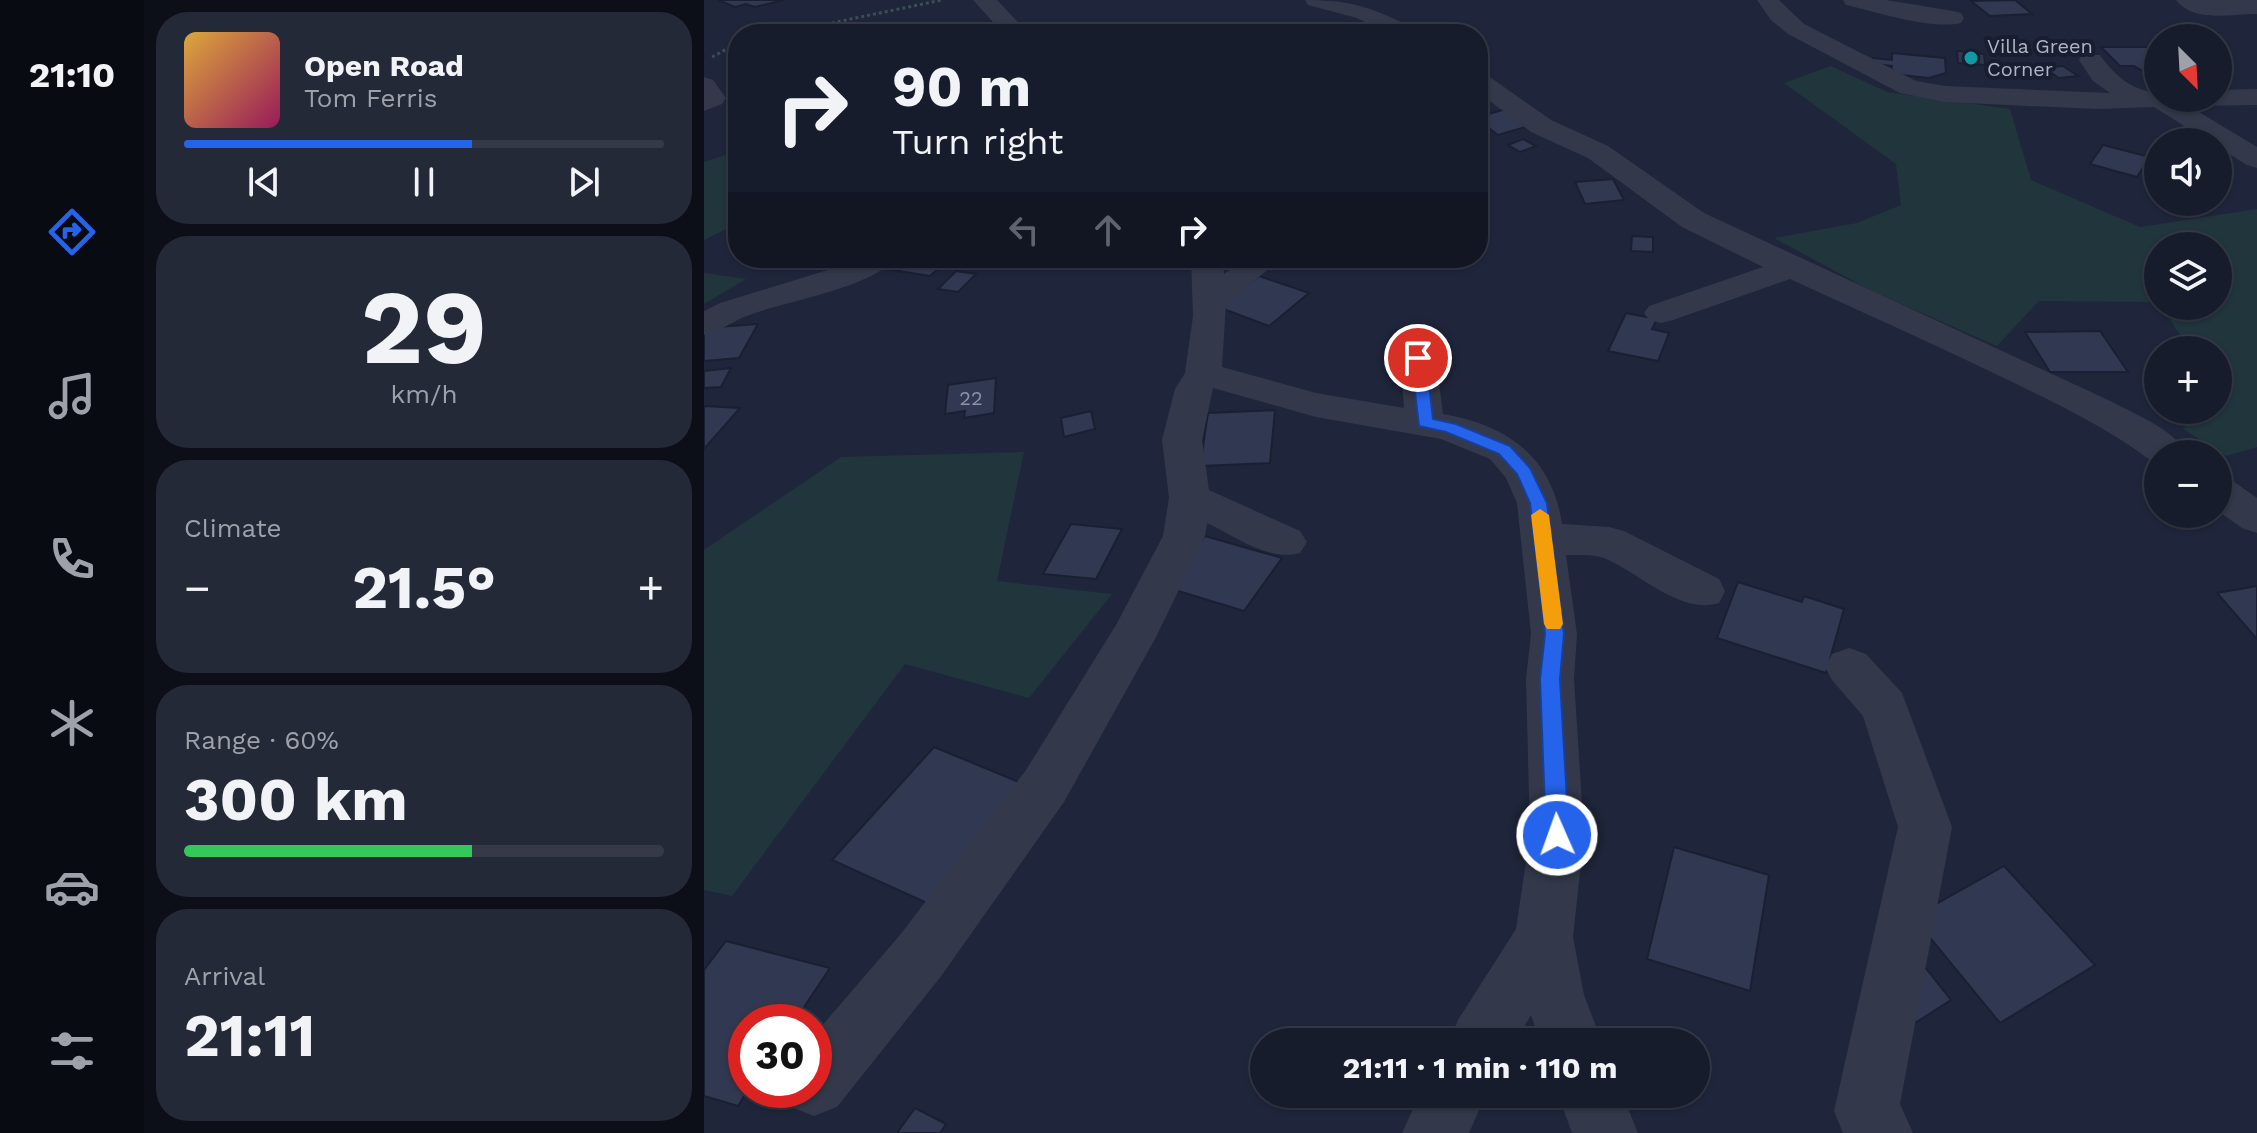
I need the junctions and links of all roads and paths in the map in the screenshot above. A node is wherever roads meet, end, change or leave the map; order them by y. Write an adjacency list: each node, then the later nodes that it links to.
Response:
1 (942, 0): 10 (path)
2 (984, 0): 11 (street)
3 (1316, 0): 7 (street)
4 (1768, 0): 19 (street)
5 (1854, 0): 9 (street)
6 (2187, 0): 8 (street)
7 (1347, 3): 12 (street)
8 (2257, 7)
9 (1953, 18)
10 (827, 24)
11 (1007, 24)
12 (1387, 24)
13 (728, 49): 15 (path)
14 (2091, 60): 21 (street)
15 (704, 62)
16 (1955, 65): 19 (street)
17 (704, 85): 24 (street)
18 (1488, 87): 30 (street)
19 (1964, 95): 23 (street)
20 (2257, 97): 22 (street)
21 (2144, 98)
22 (2232, 98)
23 (2144, 100)
24 (704, 103)
25 (2170, 112): 26 (street)
26 (2257, 159)
27 (859, 268): 33 (street)
28 (1208, 268): 31 (street)
29 (1254, 268): 31 (street)
30 (1791, 268): 32 (street); 38 (street)
31 (1210, 300): 35 (street)
32 (1661, 313)
33 (704, 325)
34 (1418, 358): 37 (street)
35 (1203, 373): 37 (street); 40 (street)
36 (2117, 381): 39 (street)
37 (1425, 423): 43 (street)
38 (2148, 440)
39 (2153, 440)
40 (1190, 498): 44 (street); 50 (street)
41 (2232, 501): 42 (street)
42 (2257, 518)
43 (1543, 538): 45 (street); 47 (street)
44 (1285, 542)
45 (1703, 591)
46 (1849, 667): 55 (street)
47 (1544, 937): 48 (street); 49 (street)
48 (1489, 1028)
49 (1566, 1028)
50 (832, 1062)
51 (1447, 1108): 53 (street)
52 (1595, 1108): 54 (street)
53 (1435, 1133)
54 (1605, 1133)
55 (1880, 1133)

